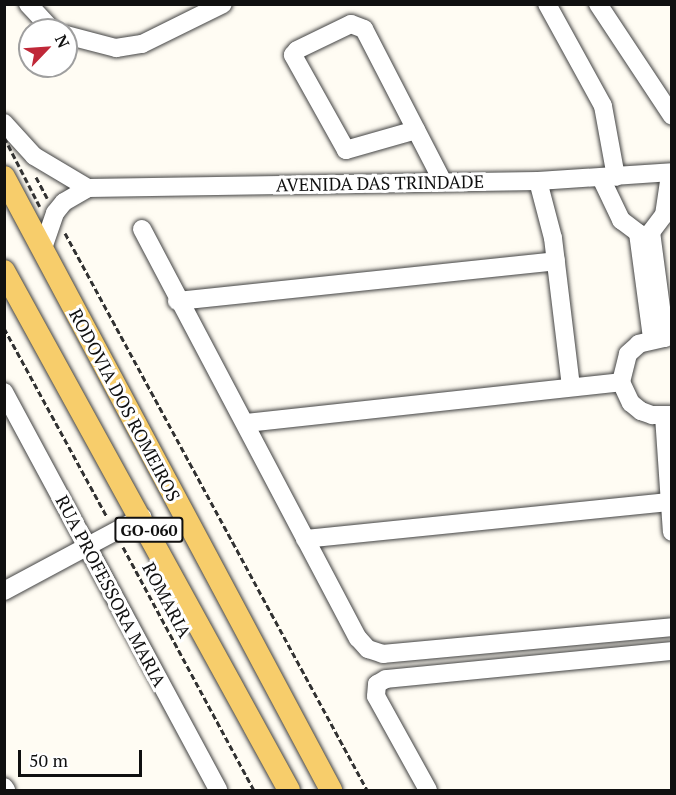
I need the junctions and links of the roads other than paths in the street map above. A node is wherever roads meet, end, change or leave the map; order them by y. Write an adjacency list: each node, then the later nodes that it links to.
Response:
1 (28, 4): 5 (street)
2 (223, 4): 6 (street)
3 (547, 4): 12 (street)
4 (598, 4): 7 (street)
5 (41, 18)
6 (78, 38)
7 (672, 116)
8 (4, 123): 15 (street)
9 (416, 130): 9 (street); 14 (street)
10 (671, 173): 12 (street, AVENIDA DAS TRINDADE); 17 (street)
11 (4, 177): 18 (main road, RODOVIA DOS ROMEIROS / GO-060)
12 (608, 177): 13 (street, AVENIDA DAS TRINDADE); 17 (street)
13 (538, 181): 14 (street, AVENIDA DAS TRINDADE); 19 (street)
14 (443, 182): 15 (street, AVENIDA DAS TRINDADE)
15 (88, 188): 18 (street)
16 (142, 229): 21 (street)
17 (645, 232): 22 (street)
18 (43, 248): 38 (main road, RODOVIA DOS ROMEIROS / GO-060)
19 (556, 261): 21 (street); 24 (street)
20 (4, 271): 29 (main road, RODOVIA DOS ROMEIROS / GO-060)
21 (177, 301): 27 (street)
22 (663, 339): 23 (street)
23 (621, 382): 24 (street); 26 (street)
24 (571, 386): 27 (street)
25 (4, 392): 32 (street, RUA PROFESSORA MARIA)
26 (668, 415): 28 (street)
27 (246, 423): 31 (street)
28 (670, 502): 30 (street); 31 (street)
29 (142, 517): 32 (street); 37 (main road, RODOVIA DOS ROMEIROS / GO-060)
30 (672, 532)
31 (305, 538): 34 (street)
32 (88, 547): 33 (street); 36 (street, RUA PROFESSORA MARIA)
33 (4, 591)
34 (672, 627)
35 (672, 651): 39 (street)
36 (218, 790)
37 (289, 790)
38 (331, 790)
39 (428, 790)

